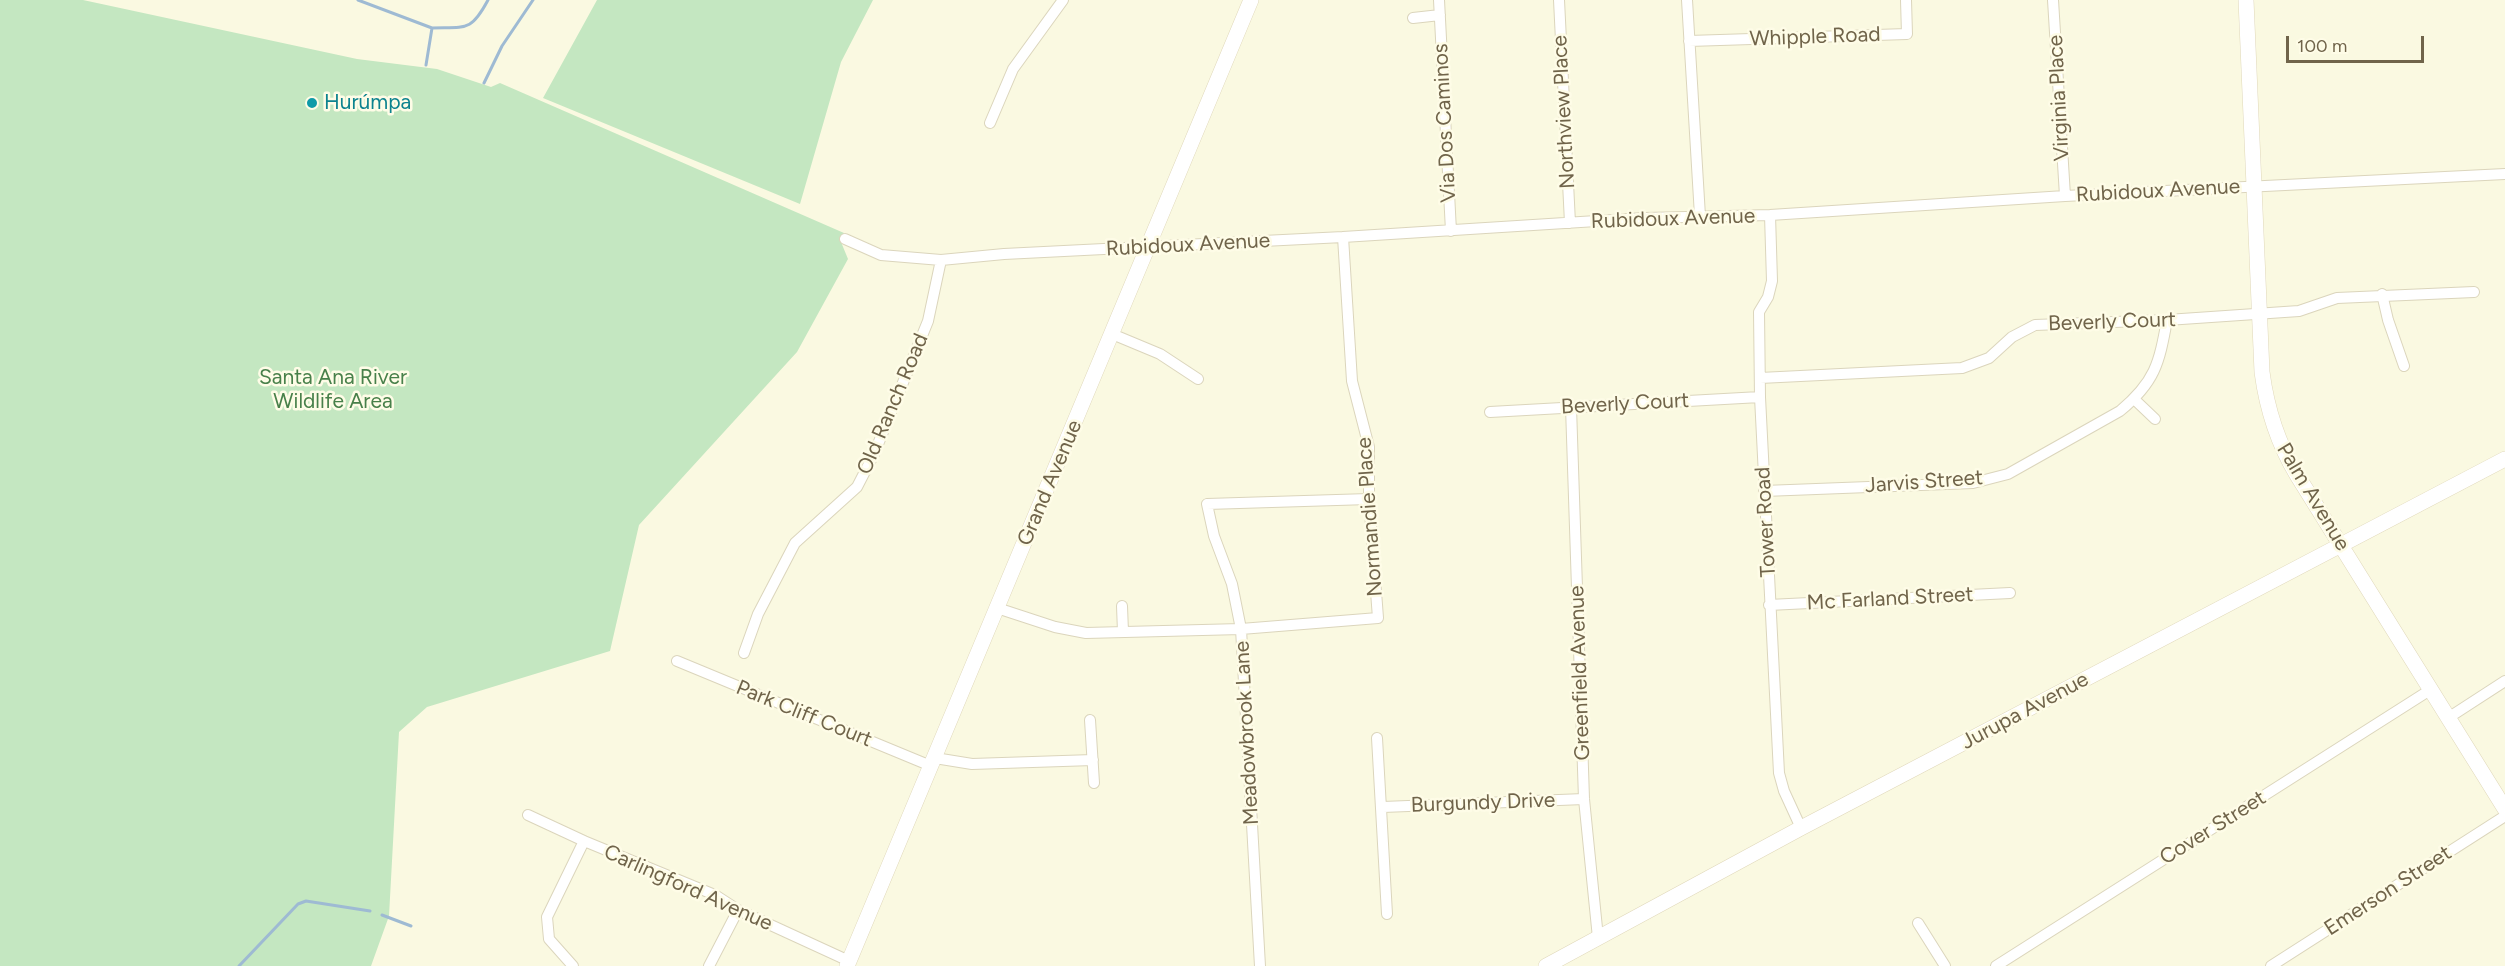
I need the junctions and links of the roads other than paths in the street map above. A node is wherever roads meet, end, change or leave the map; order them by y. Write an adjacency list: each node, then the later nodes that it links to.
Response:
1 (1063, 0): 12 (street)
2 (1251, 0): 22 (street, Grand Avenue)
3 (1439, 0): 9 (street, Via Dos Caminos)
4 (1559, 0): 18 (street, Northview Place)
5 (1688, 0): 11 (street)
6 (1906, 0): 11 (street, Whipple Road)
7 (2053, 0): 15 (street, Virginia Place)
8 (2246, 0): 14 (street, Palm Avenue)
9 (1440, 15): 10 (street, Via Dos Caminos); 19 (street, Via Dos Caminos)
10 (1413, 18)
11 (1689, 41): 17 (street)
12 (990, 123)
13 (2505, 174): 14 (street, Rubidoux Avenue)
14 (2256, 185): 15 (street, Rubidoux Avenue); 26 (street, Palm Avenue)
15 (2065, 196): 16 (street, Rubidoux Avenue)
16 (1770, 215): 17 (street, Rubidoux Avenue); 30 (street, Tower Road)
17 (1700, 216): 18 (street, Rubidoux Avenue)
18 (1570, 223): 19 (street, Rubidoux Avenue)
19 (1451, 231): 20 (street, Rubidoux Avenue)
20 (1343, 237): 22 (street, Rubidoux Avenue); 39 (street, Normandie Place)
21 (845, 239): 23 (street, Rubidoux Avenue)
22 (1149, 246): 23 (street, Rubidoux Avenue); 28 (street, Grand Avenue)
23 (941, 260): 47 (street, Old Ranch Road)
24 (2474, 292): 25 (street, Beverly Court)
25 (2382, 294): 26 (street, Beverly Court); 29 (street)
26 (2260, 314): 27 (street, Beverly Court); 40 (street, Palm Avenue)
27 (2167, 320): 30 (street, Beverly Court); 33 (street, Jarvis Street)
28 (1112, 334): 31 (street); 44 (street, Grand Avenue)
29 (2404, 366)
30 (1760, 378): 32 (street, Tower Road)
31 (1198, 379)
32 (1760, 397): 34 (street, Beverly Court); 38 (street, Tower Road)
33 (2134, 399): 36 (street); 38 (street, Jarvis Street)
34 (1571, 407): 35 (street, Beverly Court); 57 (street, Greenfield Avenue)
35 (1490, 412)
36 (2154, 419)
37 (2505, 459): 40 (street, Jurupa Avenue)
38 (1764, 491): 42 (street, Tower Road)
39 (1369, 499): 45 (street, Normandie Place); 45 (street, Meadowbrook Lane)
40 (2341, 544): 50 (street, Palm Avenue); 62 (street, Jurupa Avenue)
41 (2010, 593): 42 (street, Mc Farland Street)
42 (1769, 605): 62 (street, Tower Road)
43 (1122, 606): 46 (street)
44 (997, 608): 46 (street); 55 (street, Grand Avenue)
45 (1241, 629): 46 (street); 71 (street, Meadowbrook Lane)
46 (1123, 632)
47 (744, 653)
48 (677, 662): 55 (street, Park Cliff Court)
49 (2505, 681): 51 (street)
50 (2430, 690): 51 (street, Palm Avenue); 74 (street, Cover Street)
51 (2448, 718): 59 (street, Palm Avenue)
52 (1090, 720): 54 (street)
53 (1377, 738): 58 (street)
54 (1093, 760): 55 (street, Park Cliff Court); 56 (street)
55 (933, 762): 68 (street, Grand Avenue)
56 (1094, 783)
57 (1584, 799): 58 (street, Burgundy Drive); 67 (street, Greenfield Avenue)
58 (1383, 807): 65 (street)
59 (2505, 809)
60 (528, 815): 63 (street, Carlingford Avenue)
61 (2505, 816): 75 (street, Emerson Street)
62 (1802, 828): 67 (street, Jurupa Avenue)
63 (584, 841): 64 (street, Carlingford Avenue); 69 (street)
64 (738, 910): 68 (street, Carlingford Avenue); 70 (street)
65 (1387, 915)
66 (1918, 923): 73 (street)
67 (1598, 938): 72 (street, Jurupa Avenue)
68 (848, 963)
69 (573, 966)
70 (709, 966)
71 (1260, 966)
72 (1546, 966)
73 (1945, 966)
74 (1996, 966)
75 (2271, 966)

